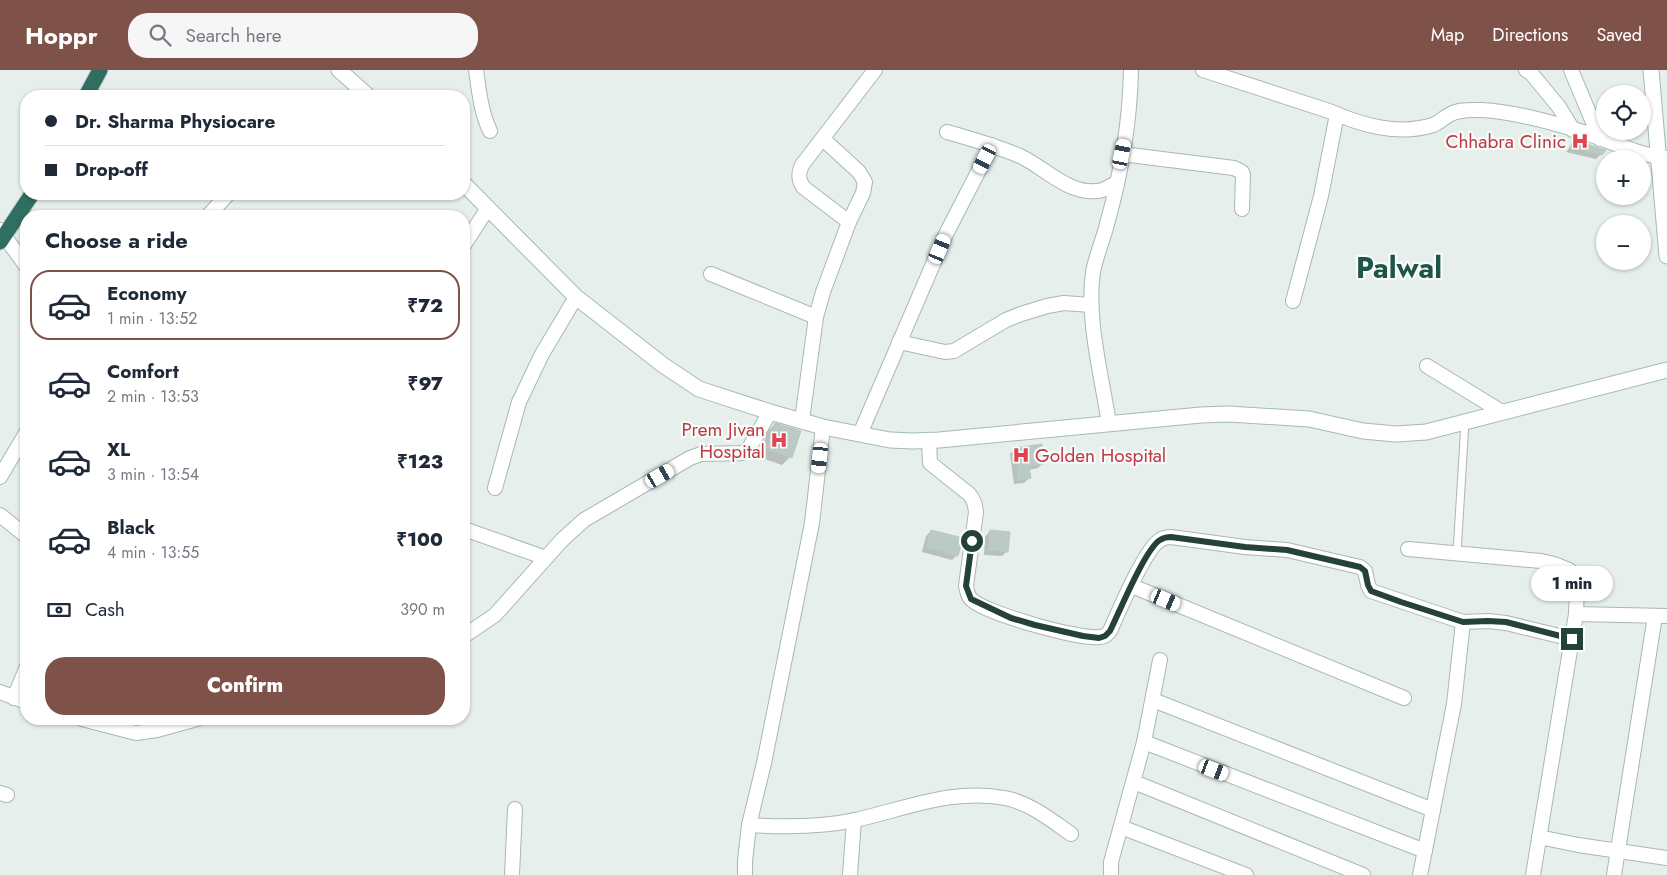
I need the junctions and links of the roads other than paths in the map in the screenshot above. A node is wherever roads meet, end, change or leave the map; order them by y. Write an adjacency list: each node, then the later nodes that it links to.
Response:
1 (100, 70): 11 (highway)
2 (339, 70): 12 (main road)
3 (476, 70): 16 (street)
4 (875, 70): 19 (street)
5 (1130, 70): 23 (street)
6 (1203, 70): 13 (street)
7 (1526, 70): 15 (street)
8 (1571, 70): 14 (street)
9 (1651, 70): 22 (main road)
10 (1662, 70): 22 (main road)
11 (89, 90)
12 (361, 90)
13 (1337, 114): 15 (street); 38 (street)
14 (1596, 129)
15 (1574, 130): 18 (street)
16 (490, 131)
17 (947, 132): 21 (street)
18 (1596, 138)
19 (822, 139): 31 (street); 31 (street)
20 (1605, 140): 22 (street)
21 (992, 145): 24 (street); 41 (street)
22 (1663, 151): 34 (main road)
23 (1122, 154): 24 (street); 28 (street)
24 (1117, 183): 39 (street)
25 (470, 190): 27 (main road)
26 (223, 200): 30 (street)
27 (488, 208): 32 (street); 37 (main road)
28 (1242, 209)
29 (20, 210): 33 (highway)
30 (213, 210)
31 (849, 222): 40 (street)
32 (470, 235)
33 (1, 236): 35 (street)
34 (1667, 256)
35 (20, 259)
36 (711, 274): 40 (street)
37 (576, 297): 44 (main road); 54 (street)
38 (1293, 301)
39 (1091, 305): 41 (street); 48 (street)
40 (816, 317): 46 (street)
41 (899, 342): 50 (street)
42 (1426, 366): 45 (street)
43 (1667, 370): 45 (main road)
44 (770, 412): 46 (main road); 60 (street)
45 (1502, 412): 47 (main road)
46 (802, 420): 49 (main road)
47 (1466, 422): 48 (main road); 59 (lane)
48 (1109, 424): 51 (main road)
49 (823, 427): 50 (main road); 79 (street)
50 (860, 434): 51 (main road)
51 (929, 441): 61 (street)
52 (20, 443): 53 (street)
53 (0, 477)
54 (495, 488)
55 (0, 515): 56 (street)
56 (20, 531)
57 (470, 531): 60 (street)
58 (1408, 550): 59 (street)
59 (1457, 553): 62 (street)
60 (546, 558): 65 (street)
61 (1132, 586): 64 (street); 69 (street)
62 (1576, 614): 63 (street); 66 (street)
63 (1661, 616): 84 (street)
64 (1463, 622): 66 (street); 77 (street)
65 (470, 632)
66 (1572, 639): 82 (street)
67 (1160, 660): 71 (street)
68 (0, 692): 70 (street)
69 (1404, 698)
70 (20, 700)
71 (1153, 700): 74 (street); 77 (street)
72 (105, 725): 73 (street)
73 (176, 725)
74 (1144, 742): 75 (street); 83 (street)
75 (1134, 782): 80 (street); 91 (street)
76 (515, 810): 86 (street)
77 (1433, 810): 83 (street)
78 (854, 820): 79 (street); 81 (street); 88 (street)
79 (749, 825): 87 (street)
80 (1121, 827): 89 (street); 90 (street)
81 (1071, 834)
82 (1539, 837): 84 (street); 93 (street)
83 (1425, 851): 92 (street)
84 (1617, 851): 85 (street); 94 (street)
85 (1667, 858)
86 (512, 875)
87 (745, 875)
88 (850, 875)
89 (1111, 875)
90 (1246, 875)
91 (1363, 875)
92 (1420, 875)
93 (1533, 875)
94 (1614, 875)

